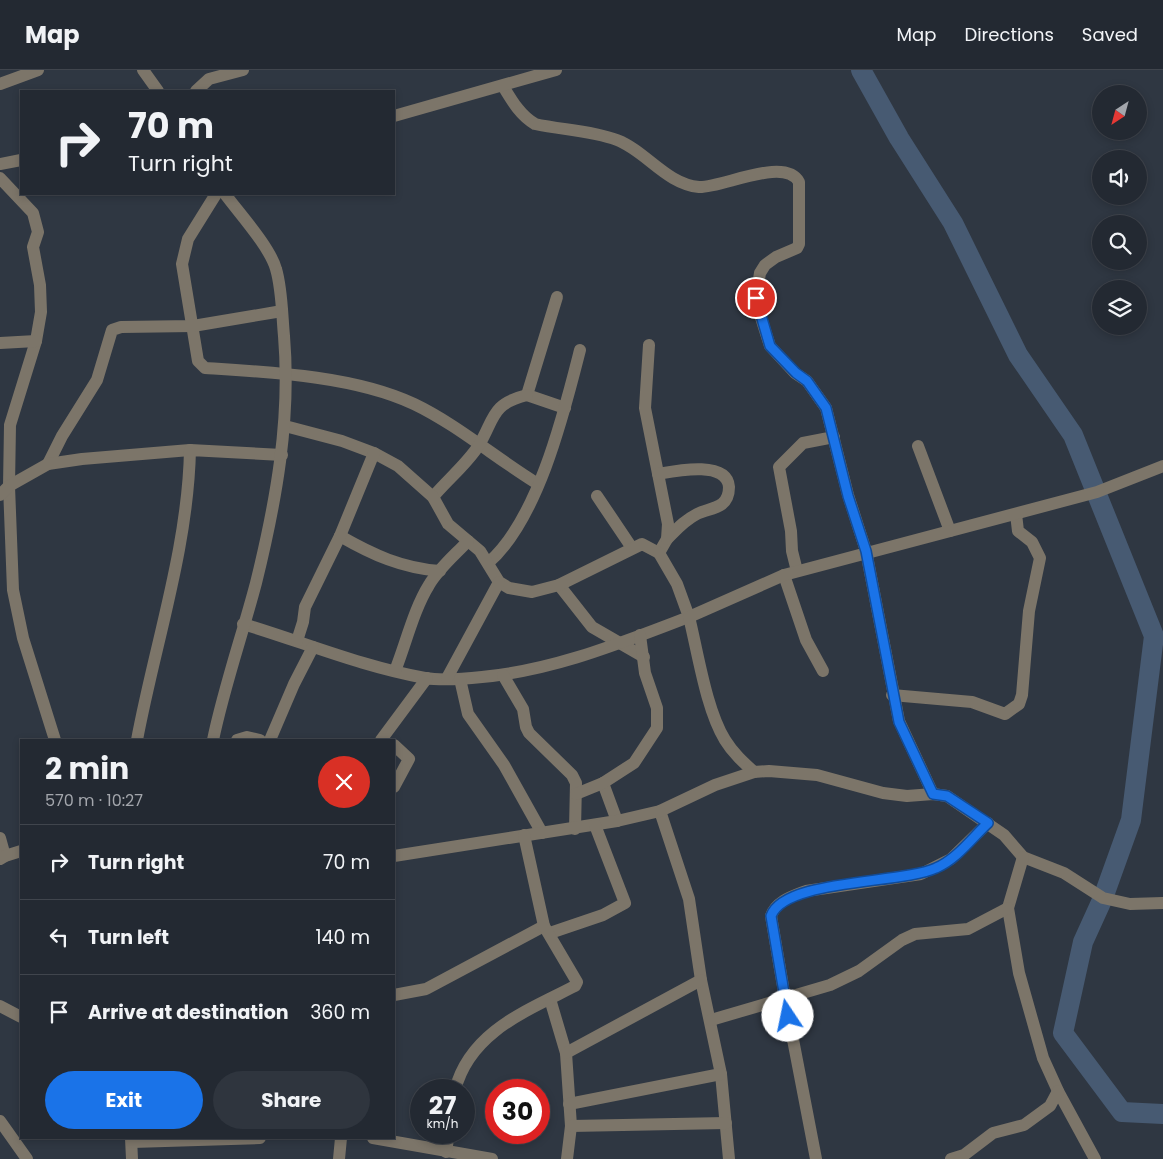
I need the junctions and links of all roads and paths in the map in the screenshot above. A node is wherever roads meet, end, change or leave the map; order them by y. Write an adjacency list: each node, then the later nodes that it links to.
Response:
1 (38, 70): 5 (street)
2 (143, 70): 7 (street)
3 (243, 70): 8 (street)
4 (556, 70): 6 (street)
5 (0, 84)
6 (503, 86): 9 (street); 26 (street)
7 (157, 90)
8 (197, 90)
9 (395, 116)
10 (20, 160): 11 (street)
11 (0, 164)
12 (0, 178): 18 (street)
13 (215, 195): 17 (street)
14 (226, 195): 16 (street)
15 (557, 297): 23 (street)
16 (282, 311): 17 (street); 22 (street)
17 (193, 326): 22 (street); 33 (street)
18 (36, 341): 19 (street); 27 (street)
19 (0, 343)
20 (649, 344): 35 (street)
21 (580, 350): 24 (street)
22 (287, 374): 25 (street); 28 (street)
23 (527, 395): 24 (street); 28 (street)
24 (565, 408): 36 (street)
25 (285, 426): 31 (street); 32 (street)
26 (834, 437): 46 (street); 50 (street)
27 (5, 441): 37 (street)
28 (478, 445): 36 (street); 39 (street)
29 (918, 446): 41 (street)
30 (190, 450): 32 (street); 33 (street); 69 (street)
31 (374, 453): 39 (street); 42 (street)
32 (282, 455): 55 (street)
33 (48, 464): 37 (street)
34 (1163, 466): 40 (street)
35 (658, 474): 43 (street); 43 (street)
36 (538, 484): 48 (street)
37 (5, 491): 68 (street)
38 (597, 496): 45 (street)
39 (432, 497): 44 (street)
40 (1016, 514): 41 (street); 67 (street)
41 (950, 531): 46 (street)
42 (340, 536): 49 (street); 57 (street)
43 (668, 538): 47 (street)
44 (468, 541): 48 (street); 49 (street)
45 (632, 548): 47 (street); 53 (street)
46 (866, 551): 50 (street); 67 (street)
47 (659, 553): 54 (street)
48 (488, 563): 52 (street)
49 (440, 571): 61 (street)
50 (797, 571): 51 (street)
51 (784, 575): 54 (street); 62 (street)
52 (499, 582): 53 (street); 65 (street)
53 (559, 585): 58 (street)
54 (689, 617): 56 (street); 76 (street)
55 (243, 624): 57 (street); 70 (street)
56 (640, 635): 58 (street); 60 (street)
57 (297, 640): 59 (street)
58 (620, 642): 60 (street); 63 (street)
59 (313, 647): 61 (street); 73 (street)
60 (644, 657): 77 (street)
61 (395, 671): 64 (street)
62 (824, 671)
63 (503, 675): 66 (street); 79 (street)
64 (427, 678): 65 (street); 74 (street)
65 (447, 678): 66 (street)
66 (460, 679): 86 (street)
67 (892, 695): 80 (street)
68 (55, 739)
69 (137, 739)
70 (213, 739)
71 (240, 739): 72 (street)
72 (256, 739)
73 (270, 739)
74 (384, 739)
75 (395, 746): 78 (street)
76 (754, 772): 80 (street); 81 (street)
77 (603, 783): 79 (street); 82 (street)
78 (395, 785)
79 (576, 794): 85 (street)
80 (933, 794): 83 (street)
81 (660, 811): 82 (street); 96 (street)
82 (618, 821): 84 (street)
83 (988, 823): 91 (street); 98 (street)
84 (595, 825): 85 (street); 95 (street)
85 (575, 829): 86 (street)
86 (542, 833): 87 (street)
87 (524, 835): 90 (street); 95 (street)
88 (0, 838): 92 (street)
89 (20, 851): 92 (street)
90 (395, 856)
91 (1023, 857): 93 (street); 94 (street)
92 (2, 858)
93 (1163, 903)
94 (1008, 908): 98 (street); 106 (street)
95 (547, 929): 97 (street); 99 (street)
96 (701, 980): 102 (street); 103 (street)
97 (395, 995)
98 (784, 998): 102 (street); 123 (street)
99 (550, 999): 103 (street); 105 (street)
100 (0, 1006): 101 (street)
101 (20, 1016)
102 (711, 1020): 104 (street)
103 (566, 1053): 107 (street)
104 (721, 1074): 107 (street); 109 (street)
105 (459, 1079)
106 (1058, 1091): 124 (street); 125 (street)
107 (569, 1104): 110 (street)
108 (0, 1121): 117 (street)
109 (726, 1123): 110 (street); 122 (street)
110 (571, 1126): 121 (street)
111 (196, 1139): 114 (street)
112 (341, 1139): 119 (street)
113 (378, 1139): 116 (street)
114 (131, 1140): 118 (street)
115 (447, 1144): 116 (street)
116 (446, 1152): 120 (street)
117 (23, 1158)
118 (132, 1159)
119 (339, 1159)
120 (492, 1159)
121 (567, 1159)
122 (729, 1159)
123 (816, 1159)
124 (951, 1159)
125 (1095, 1159)

